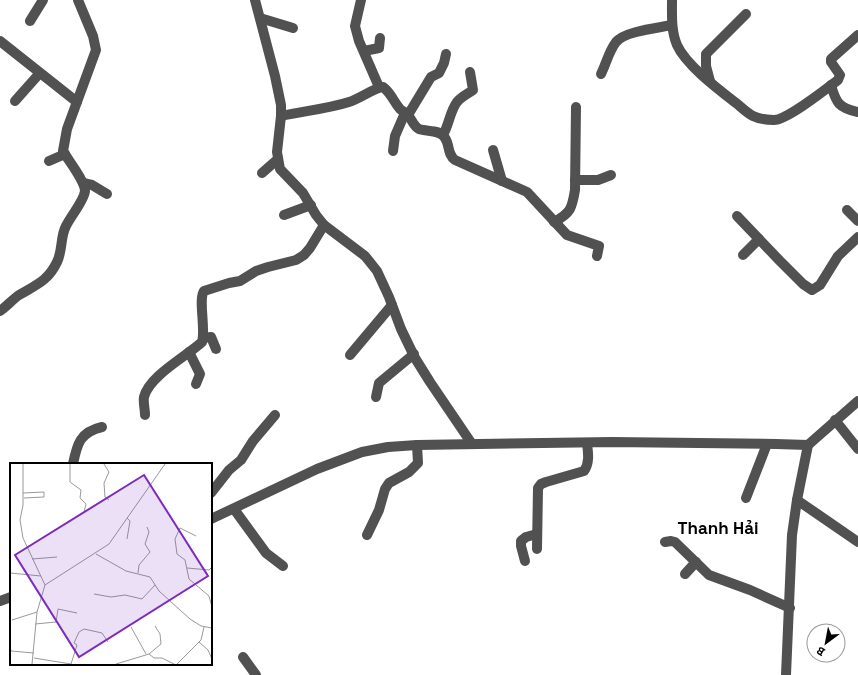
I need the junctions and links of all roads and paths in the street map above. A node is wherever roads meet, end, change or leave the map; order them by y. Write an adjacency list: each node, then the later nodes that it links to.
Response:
1 (43, 0): 8 (street)
2 (78, 0): 23 (street)
3 (255, 0): 7 (street)
4 (361, 0): 14 (street)
5 (672, 0): 9 (street)
6 (746, 14): 19 (street)
7 (260, 18): 10 (street); 27 (street)
8 (30, 21)
9 (672, 25): 18 (street); 19 (street)
10 (293, 28)
11 (858, 35): 20 (street)
12 (380, 38): 14 (street)
13 (0, 41): 17 (street)
14 (364, 52): 21 (street)
15 (446, 54): 26 (street)
16 (470, 72): 28 (street)
17 (40, 74): 22 (street); 23 (street)
18 (601, 74)
19 (710, 81): 20 (street)
20 (831, 85): 25 (street)
21 (379, 87): 26 (street); 27 (street)
22 (14, 101)
23 (77, 102): 31 (street)
24 (576, 107): 36 (street)
25 (858, 112)
26 (406, 114): 28 (street); 30 (street)
27 (281, 116): 32 (street)
28 (443, 135): 37 (street)
29 (493, 150): 37 (street)
30 (393, 151)
31 (65, 154): 33 (street); 38 (street)
32 (278, 159): 34 (street); 40 (street)
33 (49, 161)
34 (262, 173)
35 (611, 175): 36 (street)
36 (575, 180): 45 (street)
37 (502, 181): 45 (street)
38 (83, 184): 39 (street); 52 (street)
39 (107, 194)
40 (311, 205): 42 (street); 46 (street)
41 (847, 210): 44 (street)
42 (284, 215)
43 (737, 216): 48 (street)
44 (858, 221)
45 (554, 222): 49 (street)
46 (324, 225): 51 (street); 53 (street)
47 (858, 237): 48 (street)
48 (759, 239): 50 (street)
49 (597, 256)
50 (743, 256)
51 (392, 305): 56 (street); 57 (street)
52 (0, 311)
53 (203, 338): 54 (street); 55 (street)
54 (216, 349)
55 (189, 352): 58 (street); 61 (street)
56 (414, 354): 59 (street); 66 (street)
57 (350, 355)
58 (196, 384)
59 (376, 397)
60 (858, 401): 63 (street)
61 (145, 415)
62 (275, 415): 72 (street)
63 (835, 420): 69 (street); 70 (street)
64 (102, 427): 71 (street)
65 (587, 443): 66 (street); 67 (street); 77 (street)
66 (472, 444): 68 (street)
67 (767, 444): 69 (street); 73 (street)
68 (417, 445): 75 (street); 78 (street)
69 (808, 445): 74 (street)
70 (858, 449)
71 (73, 463)
72 (212, 492)
73 (746, 498)
74 (797, 500): 80 (street); 88 (street)
75 (234, 509): 76 (street); 84 (street)
76 (212, 517)
77 (537, 534): 81 (street); 82 (street)
78 (367, 535)
79 (665, 542): 83 (street)
80 (858, 542)
81 (537, 549)
82 (524, 561)
83 (696, 562): 85 (street); 88 (street)
84 (283, 566)
85 (685, 574)
86 (10, 597): 87 (street)
87 (0, 601)
88 (790, 608): 91 (street)
89 (244, 657): 90 (street)
90 (256, 675)
91 (786, 675)

